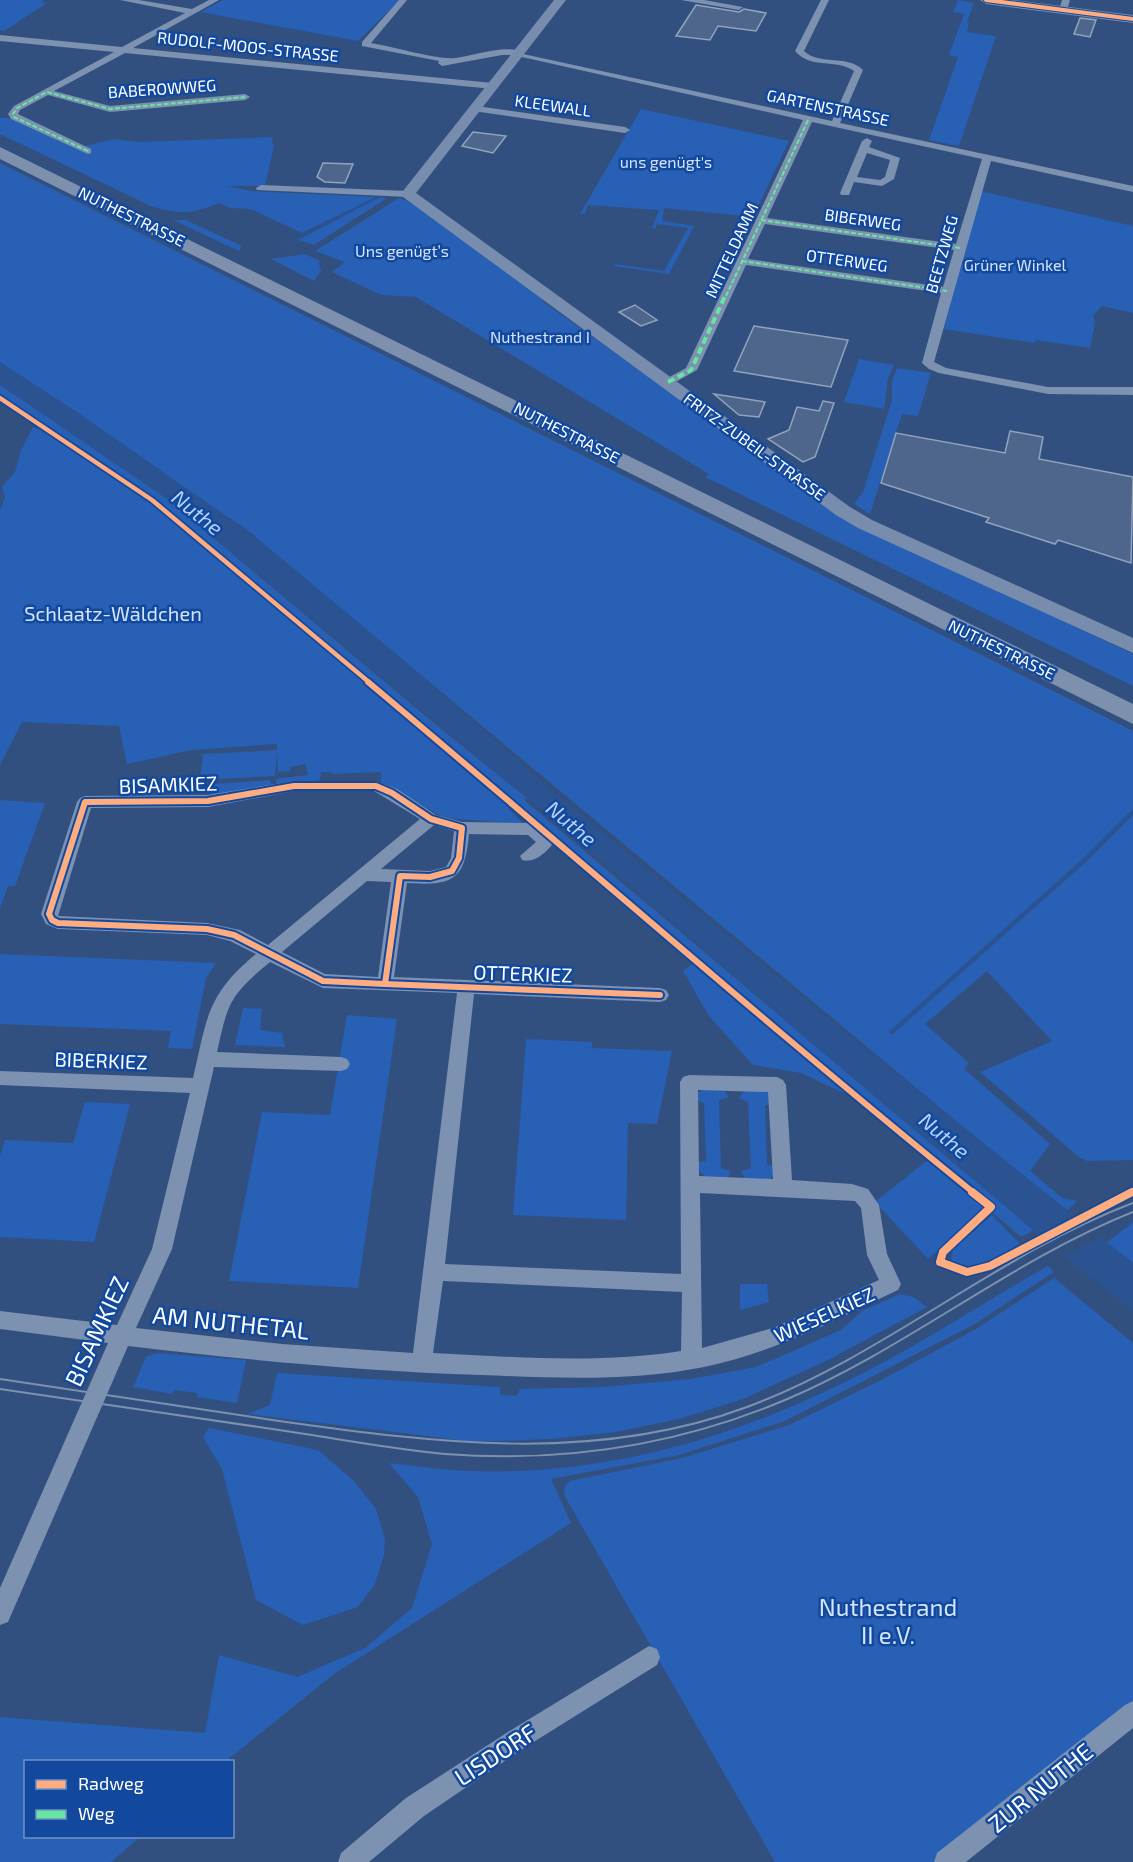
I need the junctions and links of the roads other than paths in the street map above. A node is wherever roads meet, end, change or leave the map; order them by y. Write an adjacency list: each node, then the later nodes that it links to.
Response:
1 (124, 0): 10 (street)
2 (215, 0): 10 (street)
3 (403, 0): 15 (street)
4 (560, 0): 14 (street)
5 (685, 0): 9 (street)
6 (825, 0): 24 (street)
7 (986, 0): 8 (street)
8 (1064, 5): 11 (street)
9 (740, 7)
10 (194, 12): 13 (street)
11 (1133, 19)
12 (0, 38): 13 (street, RUDOLF-MOOS-STRASSE)
13 (124, 49): 18 (street, RUDOLF-MOOS-STRASSE); 20 (street)
14 (518, 54): 15 (street, GARTENSTRASSE); 19 (street); 23 (street, GARTENSTRASSE)
15 (452, 61): 16 (street, GARTENSTRASSE)
16 (422, 67)
17 (412, 69): 18 (street)
18 (392, 75): 19 (street, RUDOLF-MOOS-STRASSE)
19 (493, 86): 22 (street)
20 (46, 92): 21 (street, BABEROWWEG); 29 (street)
21 (245, 97)
22 (476, 109): 25 (street, KLEEWALL); 36 (street)
23 (809, 118): 24 (street, GARTENSTRASSE); 37 (street, MITTELDAMM)
24 (835, 124): 26 (street, GARTENSTRASSE)
25 (625, 130)
26 (871, 132): 28 (street); 31 (street, GARTENSTRASSE)
27 (0, 141): 44 (highway, NUTHESTRASSE)
28 (864, 149): 32 (street); 32 (street)
29 (88, 151)
30 (0, 152): 45 (highway, NUTHESTRASSE)
31 (987, 157): 34 (street, GARTENSTRASSE); 38 (street, BEETZWEG)
32 (852, 179): 35 (street)
33 (261, 188): 36 (street)
34 (1133, 189)
35 (845, 193)
36 (408, 194): 41 (street, FRITZ-ZUBEIL-STRASSE)
37 (761, 220): 38 (street, BIBERWEG); 39 (street, MITTELDAMM)
38 (960, 248): 40 (street, BEETZWEG)
39 (742, 261): 40 (street, OTTERWEG); 41 (street, MITTELDAMM)
40 (947, 291): 42 (street, BEETZWEG)
41 (668, 382): 43 (street, FRITZ-ZUBEIL-STRASSE)
42 (1133, 391)
43 (1133, 646)
44 (1133, 695)
45 (1133, 715)
46 (431, 819): 47 (street, BISAMKIEZ); 49 (street, BISAMKIEZ); 51 (street, BISAMKIEZ)
47 (462, 828): 48 (street, BISAMKIEZ); 50 (street)
48 (528, 856)
49 (364, 875): 50 (street); 51 (street, BISAMKIEZ)
50 (400, 876): 52 (street)
51 (269, 953): 52 (street, OTTERKIEZ); 55 (street, BISAMKIEZ)
52 (385, 984): 53 (street, OTTERKIEZ)
53 (466, 987): 54 (street, OTTERKIEZ); 61 (street, OTTERKIEZ)
54 (660, 995)
55 (207, 1059): 56 (street); 58 (street, BISAMKIEZ)
56 (341, 1064)
57 (0, 1078): 58 (street, BIBERKIEZ)
58 (201, 1086): 64 (street, BISAMKIEZ)
59 (690, 1185): 60 (street, WIESELKIEZ); 60 (street); 62 (street)
60 (783, 1188): 65 (street, WIESELKIEZ)
61 (433, 1272): 62 (street); 66 (street, OTTERKIEZ)
62 (691, 1283): 65 (street)
63 (0, 1320): 64 (street, AM NUTHETAL)
64 (124, 1335): 66 (street, AM NUTHETAL); 67 (street, BISAMKIEZ)
65 (691, 1359): 66 (street, WIESELKIEZ)
66 (421, 1363)
67 (0, 1614)
68 (649, 1657): 70 (street, LISDORF)
69 (1133, 1713): 71 (street, ZUR NUTHE)
70 (350, 1862)
71 (946, 1862)

